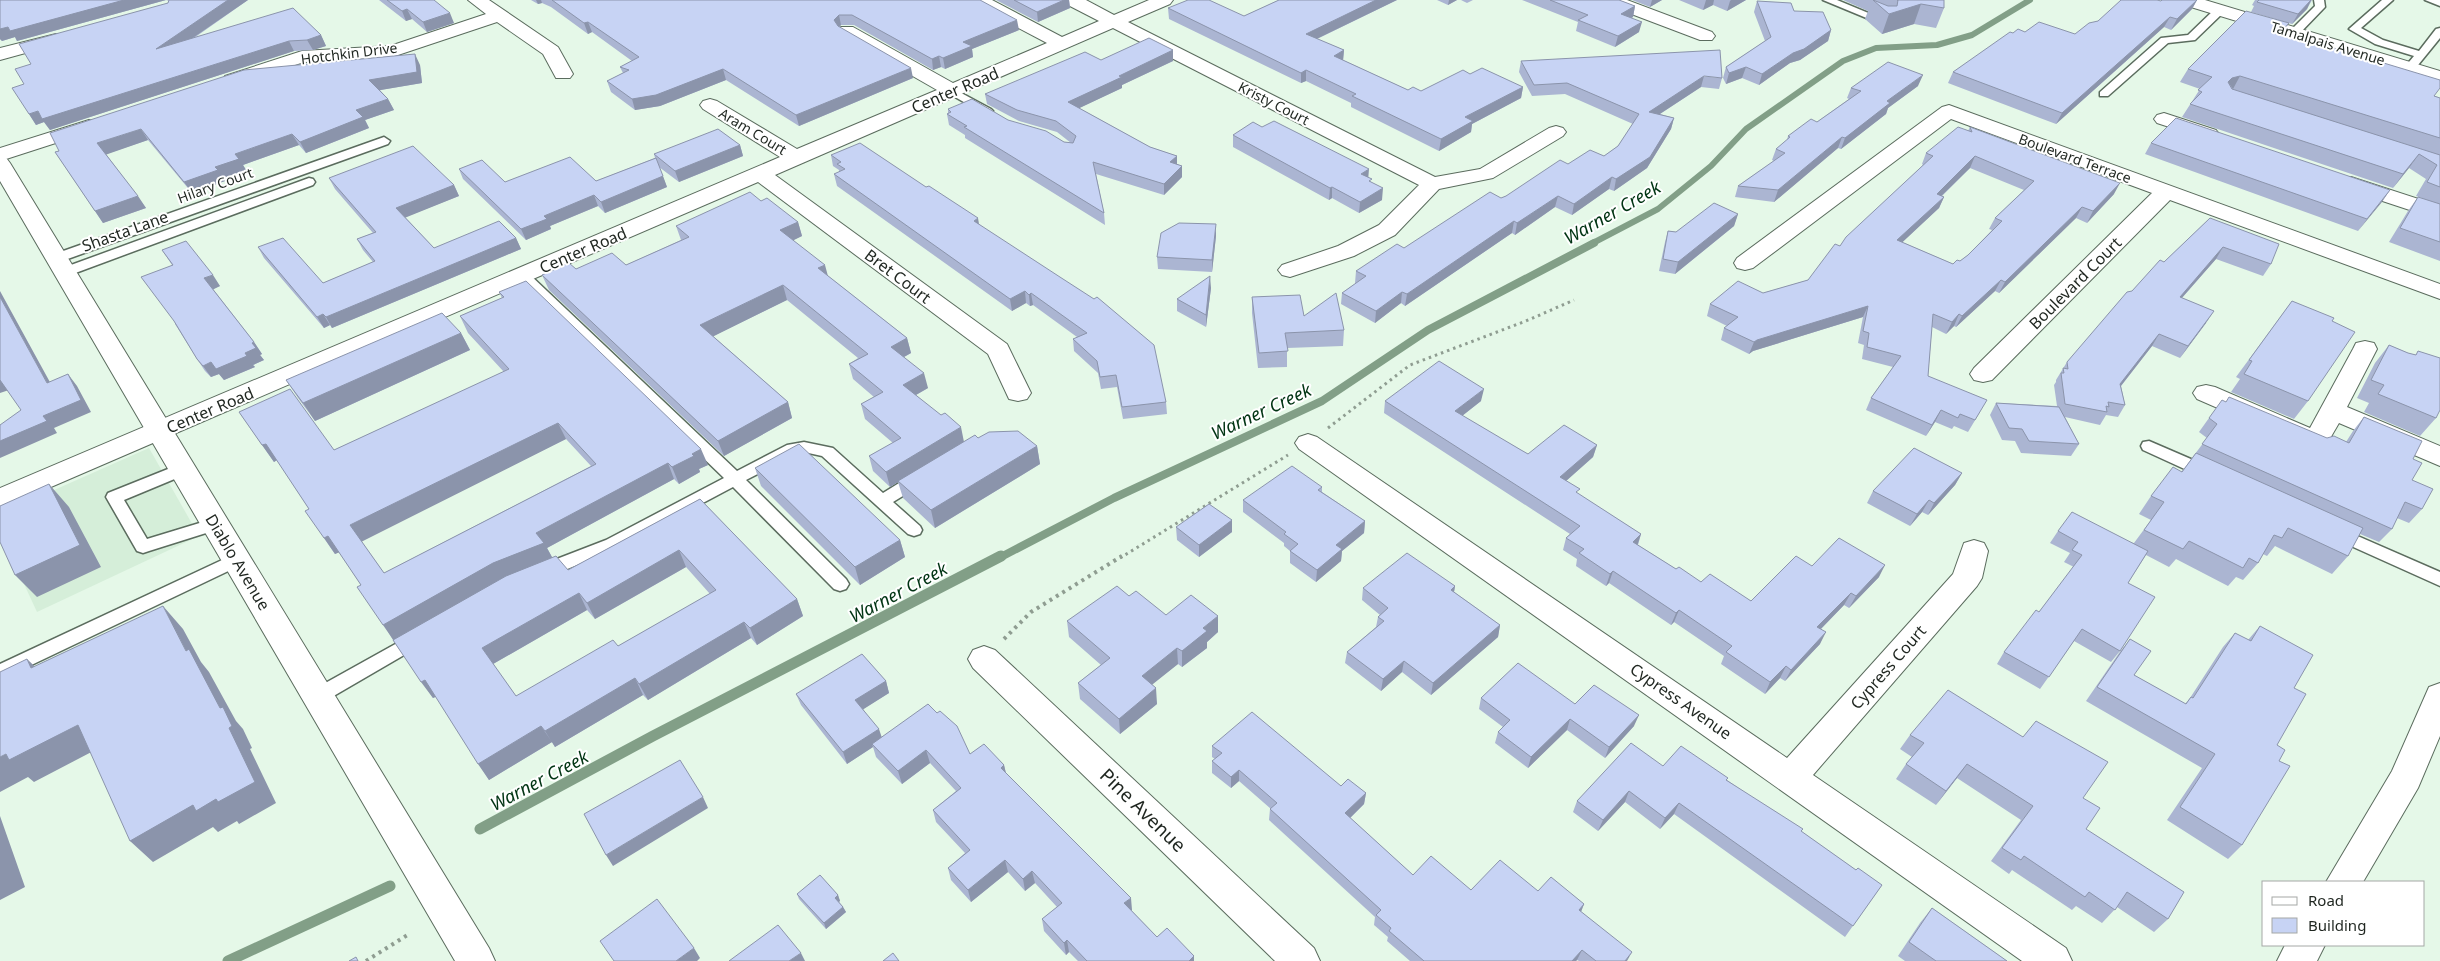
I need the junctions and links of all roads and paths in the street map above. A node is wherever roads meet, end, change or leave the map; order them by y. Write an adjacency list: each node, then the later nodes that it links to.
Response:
1 (477, 0): 13 (street)
2 (979, 0): 21 (street)
3 (1072, 0): 14 (street, Kristy Court)
4 (1164, 0): 14 (street, Center Road)
5 (1611, 0): 20 (street)
6 (1828, 0): 15 (lane)
7 (2187, 0): 12 (street, Tamalpais Avenue)
8 (2319, 0): 18 (lane)
9 (2388, 0): 23 (lane)
10 (2430, 0): 11 (lane)
11 (2440, 3)
12 (2220, 10): 18 (street, Tamalpais Avenue); 28 (lane)
13 (498, 16): 24 (street); 26 (street, Hotchkin Drive)
14 (1116, 22): 21 (street, Center Road); 42 (street, Kristy Court)
15 (1885, 22)
16 (848, 31): 27 (street)
17 (2440, 31): 23 (lane)
18 (2294, 33): 23 (street, Tamalpais Avenue)
19 (74, 34): 22 (street)
20 (1706, 36)
21 (1062, 44): 27 (street, Center Road)
22 (0, 54)
23 (2415, 61): 25 (street, Tamalpais Avenue)
24 (563, 74)
25 (2440, 77)
26 (217, 84)
27 (952, 91): 30 (lane); 37 (street, Center Road)
28 (2104, 94)
29 (710, 105): 37 (street, Aram Court)
30 (995, 116)
31 (2164, 119): 35 (street)
32 (104, 122): 36 (street)
33 (1556, 132): 42 (street)
34 (384, 140): 46 (lane, Hilary Court)
35 (2229, 141)
36 (0, 155)
37 (795, 158): 39 (street, Center Road)
38 (0, 163): 46 (street, Diablo Avenue)
39 (761, 174): 48 (street, Center Road); 53 (street, Bret Court)
40 (2330, 176): 44 (street)
41 (309, 182): 46 (lane, Shasta Lane)
42 (1432, 184): 47 (street)
43 (2166, 192): 45 (street, Boulevard Terrace); 49 (street, Boulevard Terrace); 52 (street, Boulevard Court)
44 (2440, 213)
45 (1744, 263)
46 (61, 265): 56 (street, Diablo Avenue)
47 (1290, 270)
48 (523, 276): 56 (street, Center Road); 63 (lane)
49 (2440, 292)
50 (1574, 300): 57 (path)
51 (2365, 349): 55 (street)
52 (1983, 374)
53 (1018, 393)
54 (2206, 393): 55 (street)
55 (2334, 411): 59 (street)
56 (160, 431): 60 (street, Diablo Avenue); 64 (street, Center Road)
57 (1308, 443): 75 (path); 79 (street, Cypress Avenue)
58 (2149, 446): 62 (lane)
59 (2440, 457)
60 (183, 469): 66 (street, Diablo Avenue); 66 (lane)
61 (931, 471): 65 (lane)
62 (2219, 478)
63 (734, 479): 65 (lane); 71 (lane); 73 (lane)
64 (0, 498)
65 (882, 501): 68 (lane)
66 (216, 524): 70 (street, Diablo Avenue)
67 (2324, 527): 72 (lane)
68 (914, 530)
69 (1974, 551): 79 (street, Cypress Court)
70 (237, 559): 76 (lane); 77 (street, Diablo Avenue)
71 (526, 579)
72 (2440, 580)
73 (840, 584)
74 (428, 632): 77 (lane)
75 (984, 659): 85 (street, Pine Avenue)
76 (0, 672)
77 (318, 696): 84 (street, Diablo Avenue)
78 (2440, 696): 80 (street)
79 (1791, 777): 86 (street, Cypress Avenue)
80 (2345, 881)
81 (409, 934): 83 (path)
82 (2305, 946): 87 (street)
83 (366, 961)
84 (476, 961)
85 (1301, 961)
86 (2053, 961)
87 (2296, 961)

